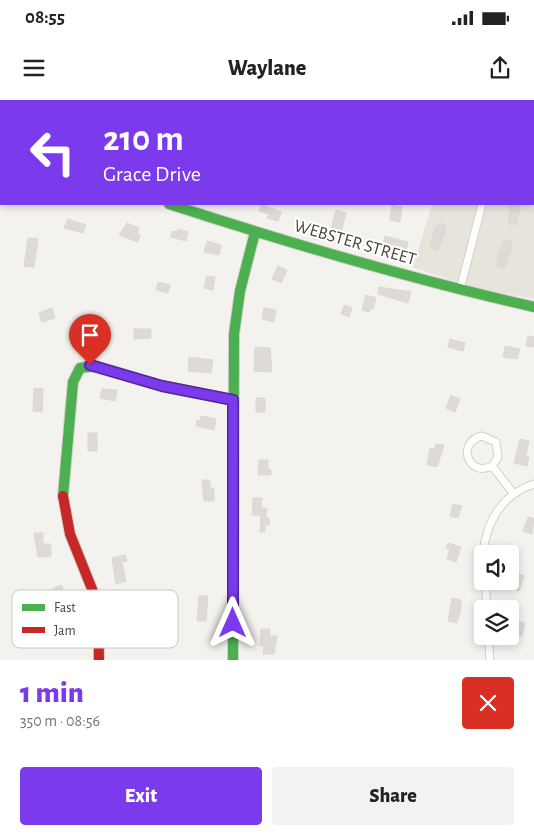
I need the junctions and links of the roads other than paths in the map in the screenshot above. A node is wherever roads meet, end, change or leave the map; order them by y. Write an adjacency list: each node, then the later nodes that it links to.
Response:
1 (172, 205): 3 (street, WEBSTER STREET)
2 (482, 205): 4 (street)
3 (254, 232): 4 (street, WEBSTER STREET); 6 (street)
4 (460, 290): 5 (street, WEBSTER STREET)
5 (534, 307)
6 (233, 400): 11 (street); 13 (street)
7 (492, 466): 7 (street); 9 (street)
8 (534, 484): 9 (street)
9 (513, 493): 10 (street)
10 (485, 545)
11 (92, 590)
12 (489, 645): 14 (street)
13 (233, 660)
14 (490, 660)

